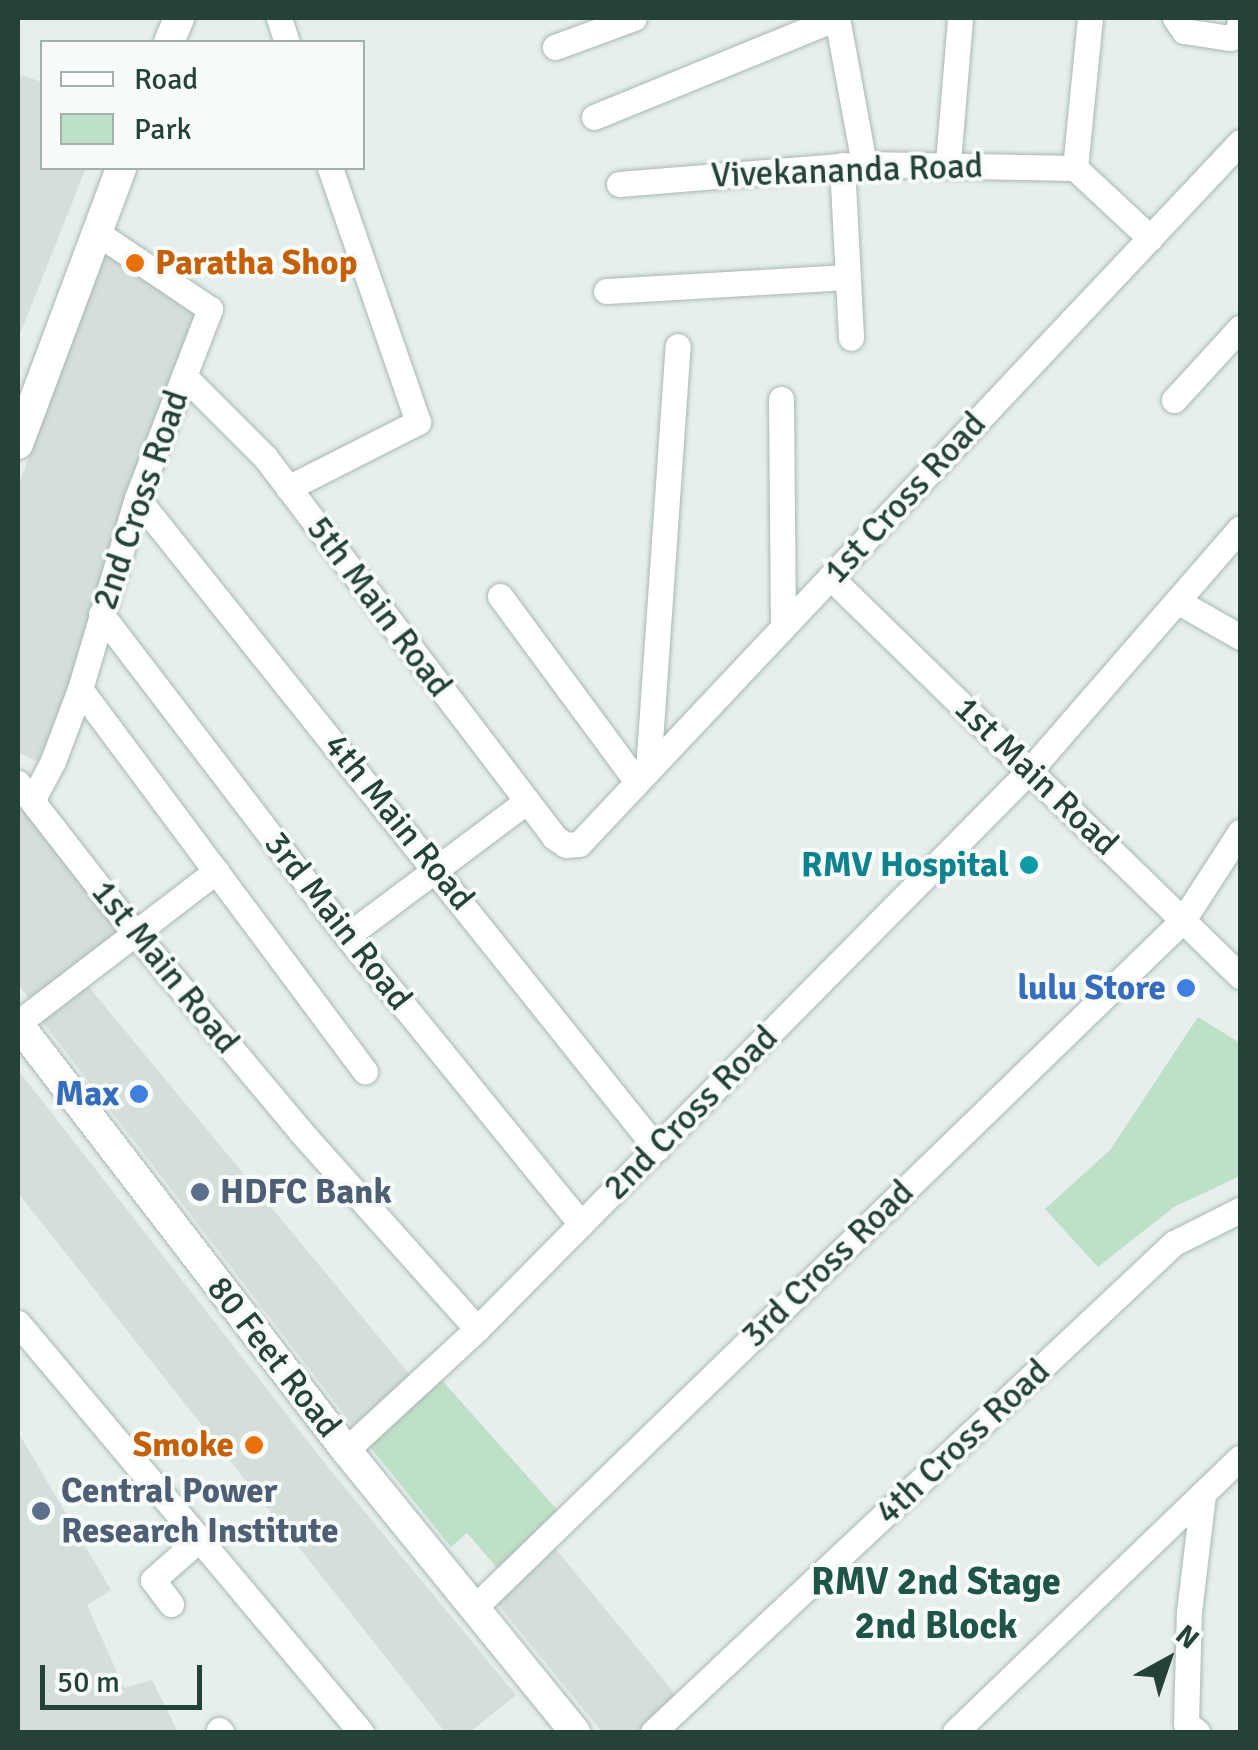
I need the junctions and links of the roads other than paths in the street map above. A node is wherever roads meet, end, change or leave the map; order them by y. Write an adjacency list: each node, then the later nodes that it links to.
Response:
1 (634, 18): 7 (street)
2 (837, 18): 8 (street); 11 (street)
3 (960, 18): 10 (street)
4 (1090, 18): 12 (street)
5 (1175, 18): 6 (street)
6 (1240, 18)
7 (554, 48)
8 (594, 117)
9 (1240, 142): 18 (street, 1st Cross Road)
10 (948, 162): 11 (street, Vivekananda Road); 12 (street, Vivekananda Road)
11 (853, 164): 16 (street, Vivekananda Road); 19 (street)
12 (1075, 168): 18 (street)
13 (99, 170): 25 (street)
14 (120, 170): 17 (street)
15 (331, 170): 29 (street)
16 (619, 184)
17 (96, 232): 24 (street, 2nd Cross Road); 28 (street)
18 (1150, 238): 32 (street, 1st Cross Road)
19 (848, 278): 20 (street); 22 (street)
20 (606, 291)
21 (1240, 328): 27 (street)
22 (851, 338)
23 (678, 346): 40 (street)
24 (184, 376): 29 (street, 5th Main Road); 30 (street, 2nd Cross Road)
25 (18, 394)
26 (781, 399): 36 (street)
27 (1174, 400)
28 (18, 444)
29 (288, 488): 42 (street, 5th Main Road)
30 (137, 498): 35 (street, 2nd Cross Road); 45 (street, 4th Main Road)
31 (1240, 528): 34 (street, 2nd Cross Road)
32 (830, 577): 36 (street, 1st Cross Road); 39 (street, 1st Main Road)
33 (500, 596): 40 (street)
34 (1177, 601): 37 (street); 39 (street, 2nd Cross Road)
35 (101, 614): 38 (street, 2nd Cross Road); 49 (street, 3rd Main Road)
36 (783, 627): 40 (street, 1st Cross Road)
37 (1240, 637)
38 (80, 688): 41 (street, 2nd Cross Road); 46 (street, 3rd Main Road)
39 (1030, 770): 47 (street, 1st Main Road); 53 (street, 2nd Cross Road)
40 (643, 776): 44 (street, 1st Cross Road)
41 (25, 791): 48 (street, 1st Main Road)
42 (527, 802): 44 (street, 5th Main Road); 45 (street)
43 (1240, 832): 47 (street, 3rd Cross Road)
44 (566, 845)
45 (438, 870): 49 (street); 53 (street, 4th Main Road)
46 (216, 871): 48 (street); 52 (street, 3rd Main Road)
47 (1183, 920): 50 (street, 1st Main Road); 63 (street, 3rd Cross Road)
48 (134, 932): 51 (street); 57 (street, 1st Main Road)
49 (347, 936): 55 (street, 3rd Main Road)
50 (1240, 976)
51 (18, 1024): 58 (street, 80 Feet Road)
52 (366, 1071)
53 (656, 1149): 55 (street, 2nd Cross Road)
54 (1240, 1210): 66 (street, 4th Cross Road)
55 (581, 1224): 57 (street, 2nd Cross Road)
56 (18, 1323): 61 (street)
57 (476, 1329): 58 (street, 2nd Cross Road)
58 (346, 1450): 63 (street, 80 Feet Road)
59 (1240, 1458): 60 (street)
60 (1203, 1494): 67 (street); 68 (street)
61 (197, 1541): 62 (street); 64 (street)
62 (171, 1604)
63 (474, 1608): 65 (street, 80 Feet Road)
64 (361, 1732)
65 (575, 1732)
66 (653, 1732)
67 (956, 1732)
68 (1197, 1732)

